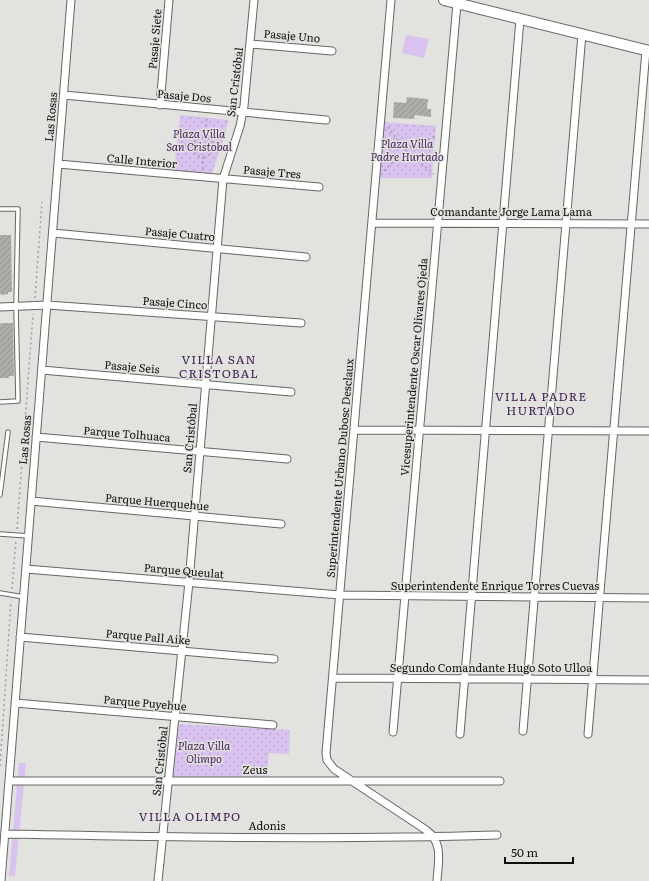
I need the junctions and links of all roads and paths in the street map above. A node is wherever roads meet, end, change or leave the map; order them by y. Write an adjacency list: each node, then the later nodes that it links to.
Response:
1 (71, 0): 12 (street, Las Rosas)
2 (169, 0): 13 (street, Pasaje Siete)
3 (254, 0): 9 (street, San Cristóbal)
4 (391, 0): 16 (street, Superintendente Urbano Dubosc Desclaux)
5 (444, 0): 6 (main road)
6 (457, 3): 7 (main road); 18 (street, Vicesuperintendente Oscar Olivares Ojeda)
7 (520, 19): 8 (main road); 36 (street)
8 (582, 34): 11 (main road); 37 (street)
9 (250, 44): 10 (street, Pasaje Uno); 15 (street, San Cristóbal)
10 (332, 51)
11 (648, 51): 38 (street)
12 (64, 95): 13 (street, Pasaje Dos); 26 (street, Las Rosas)
13 (160, 105): 14 (street, Pasaje Dos)
14 (207, 109): 15 (street, Pasaje Dos); 19 (path)
15 (243, 112): 17 (street, Pasaje Dos); 22 (street, San Cristóbal)
16 (381, 118): 24 (path); 28 (street, Superintendente Urbano Dubosc Desclaux)
17 (326, 120)
18 (446, 131): 24 (path); 30 (street, Vicesuperintendente Oscar Olivares Ojeda)
19 (205, 136): 21 (path); 23 (path)
20 (180, 145): 21 (path)
21 (193, 146): 25 (path)
22 (233, 148): 23 (path); 29 (street, San Cristóbal)
23 (213, 149): 25 (path)
24 (405, 150): 28 (path); 30 (path)
25 (203, 157): 27 (path)
26 (58, 164): 27 (street, Calle Interior); 40 (street, Las Rosas)
27 (202, 177): 29 (street, Calle Interior)
28 (376, 178): 34 (street, Superintendente Urbano Dubosc Desclaux)
29 (223, 179): 31 (street, Pasaje Tres); 41 (street, San Cristóbal)
30 (442, 180): 35 (street, Vicesuperintendente Oscar Olivares Ojeda)
31 (319, 187)
32 (42, 202): 44 (path)
33 (0, 209): 46 (lane)
34 (372, 223): 35 (street, Comandante Jorge Lama Lama); 53 (street, Superintendente Urbano Dubosc Desclaux)
35 (438, 223): 36 (street, Comandante Jorge Lama Lama); 54 (street, Vicesuperintendente Oscar Olivares Ojeda)
36 (503, 223): 37 (street, Comandante Jorge Lama Lama); 55 (street)
37 (566, 224): 38 (street, Comandante Jorge Lama Lama); 56 (street)
38 (632, 224): 39 (street, Comandante Jorge Lama Lama); 57 (street)
39 (649, 224)
40 (53, 234): 41 (street, Pasaje Cuatro); 43 (street, Las Rosas)
41 (218, 249): 42 (street, Pasaje Cuatro); 47 (street, San Cristóbal)
42 (306, 257)
43 (47, 305): 44 (street, Pasaje Cinco); 47 (street, Pasaje Cinco); 49 (street, Las Rosas)
44 (34, 306): 46 (street, Pasaje Cinco); 68 (path)
45 (0, 307): 46 (street, Pasaje Cinco)
46 (16, 307): 52 (lane)
47 (212, 316): 48 (street, Pasaje Cinco); 50 (street, San Cristóbal)
48 (301, 323)
49 (42, 370): 50 (street, Pasaje Seis); 60 (street, Las Rosas)
50 (206, 385): 51 (street, Pasaje Seis); 61 (street, San Cristóbal)
51 (291, 392)
52 (0, 402)
53 (354, 430): 54 (street); 74 (street, Superintendente Urbano Dubosc Desclaux)
54 (420, 430): 55 (street); 75 (street, Vicesuperintendente Oscar Olivares Ojeda)
55 (485, 431): 56 (street); 76 (street)
56 (549, 431): 57 (street); 78 (street)
57 (614, 431): 59 (street); 79 (street)
58 (8, 432): 63 (lane)
59 (649, 432)
60 (36, 437): 61 (street, Parque Tolhuaca); 64 (street, Las Rosas)
61 (200, 451): 62 (street, Parque Tolhuaca); 65 (street, San Cristóbal)
62 (287, 459)
63 (0, 495)
64 (31, 501): 65 (street, Parque Huerquehue); 69 (street, Las Rosas)
65 (195, 516): 66 (street, Parque Huerquehue); 71 (street, San Cristóbal)
66 (281, 524)
67 (0, 534): 68 (lane)
68 (16, 535): 69 (lane); 73 (path)
69 (29, 536): 70 (street, Las Rosas)
70 (26, 569): 71 (street, Parque Queulat); 77 (street, Las Rosas)
71 (189, 582): 74 (street, Parque Queulat); 82 (street, San Cristóbal)
72 (0, 593): 73 (lane)
73 (12, 595): 77 (lane); 97 (path)
74 (340, 595): 75 (street, Superintendente Enrique Torres Cuevas); 84 (street, Superintendente Urbano Dubosc Desclaux)
75 (405, 596): 76 (street, Superintendente Enrique Torres Cuevas); 85 (street, Vicesuperintendente Oscar Olivares Ojeda)
76 (471, 596): 78 (street, Superintendente Enrique Torres Cuevas); 86 (street)
77 (24, 597): 81 (street, Las Rosas)
78 (535, 597): 79 (street, Superintendente Enrique Torres Cuevas); 87 (street)
79 (599, 597): 80 (street, Superintendente Enrique Torres Cuevas); 88 (street)
80 (649, 598)
81 (20, 637): 82 (street, Parque Pall Aike); 90 (street, Las Rosas)
82 (182, 651): 83 (street, Parque Pall Aike); 91 (street, San Cristóbal)
83 (274, 659)
84 (333, 678): 85 (street, Segundo Comandante Hugo Soto Ulloa); 100 (street, Superintendente Urbano Dubosc Desclaux)
85 (398, 678): 86 (street, Segundo Comandante Hugo Soto Ulloa); 94 (street, Vicesuperintendente Oscar Olivares Ojeda)
86 (464, 679): 87 (street, Segundo Comandante Hugo Soto Ulloa); 95 (street)
87 (528, 679): 88 (street, Segundo Comandante Hugo Soto Ulloa); 93 (street)
88 (592, 680): 89 (street, Segundo Comandante Hugo Soto Ulloa); 96 (street)
89 (649, 680)
90 (15, 703): 91 (street, Parque Puyehue); 98 (street, Las Rosas)
91 (175, 717): 92 (street, Parque Puyehue); 99 (street, San Cristóbal)
92 (273, 725)
93 (523, 730)
94 (394, 732)
95 (460, 734)
96 (588, 734)
97 (0, 766)
98 (9, 781): 99 (street, Zeus); 102 (street, Las Rosas)
99 (169, 781): 100 (street, Zeus); 104 (street, San Cristóbal)
100 (351, 781): 101 (street, Zeus); 105 (street, Superintendente Urbano Dubosc Desclaux)
101 (500, 781)
102 (5, 834): 104 (street, Adonis); 106 (street, Las Rosas)
103 (497, 835): 105 (street, Adonis)
104 (163, 837): 105 (street, Adonis); 107 (street, San Cristóbal)
105 (434, 837): 108 (street)
106 (1, 881)
107 (158, 881)
108 (437, 881)

